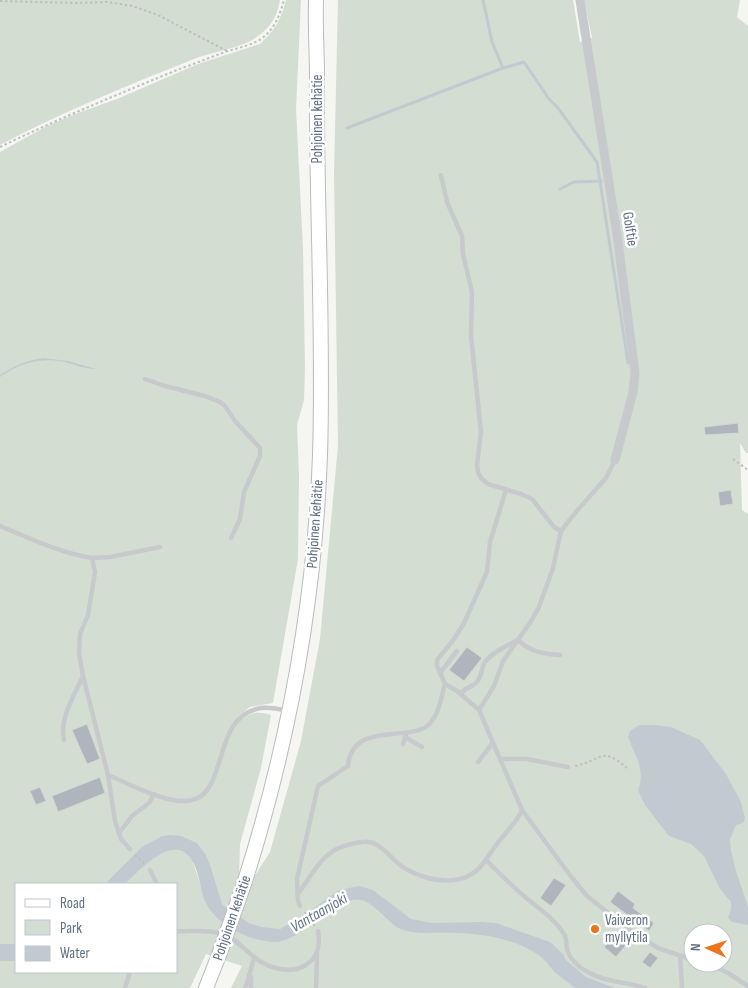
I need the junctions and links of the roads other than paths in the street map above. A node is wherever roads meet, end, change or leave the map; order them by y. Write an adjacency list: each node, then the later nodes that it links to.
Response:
1 (316, 0): 4 (main road, Pohjoinen kehätie)
2 (322, 0): 4 (main road, Pohjoinen kehätie)
3 (580, 0): 7 (street, Golftie)
4 (317, 45): 22 (main road, Pohjoinen kehätie)
5 (441, 175): 8 (lane)
6 (145, 379): 11 (lane)
7 (616, 460): 10 (lane)
8 (506, 490): 10 (lane); 17 (lane)
9 (0, 526): 13 (lane)
10 (561, 531): 14 (lane)
11 (231, 538)
12 (160, 547): 13 (lane)
13 (92, 558): 18 (lane)
14 (518, 640): 16 (lane); 20 (lane); 21 (lane)
15 (458, 651): 17 (lane)
16 (560, 655)
17 (440, 673): 19 (lane)
18 (83, 676): 25 (lane); 32 (lane)
19 (445, 684): 20 (lane); 23 (lane)
20 (460, 694): 21 (lane)
21 (479, 710): 27 (lane)
22 (290, 711): 33 (lane); 53 (main road, Pohjoinen kehätie, bridge)
23 (408, 732): 24 (lane); 40 (lane)
24 (405, 737): 26 (lane); 28 (lane)
25 (64, 740)
26 (402, 744)
27 (492, 744): 29 (lane); 30 (lane)
28 (422, 747)
29 (500, 759): 31 (lane); 34 (lane)
30 (478, 762)
31 (568, 767)
32 (108, 775): 33 (lane); 35 (lane)
33 (154, 794): 35 (lane)
34 (522, 810): 37 (lane); 45 (lane)
35 (119, 833): 36 (lane)
36 (130, 849)
37 (486, 860): 40 (lane); 57 (lane)
38 (150, 870): 39 (lane)
39 (156, 883)
40 (298, 894): 41 (lane)
41 (300, 906)
42 (178, 931): 47 (lane)
43 (318, 931): 44 (lane)
44 (316, 954): 47 (lane); 56 (lane)
45 (680, 956): 46 (lane); 58 (lane)
46 (683, 957)
47 (254, 958): 48 (lane)
48 (251, 970): 54 (lane); 55 (lane)
49 (130, 973): 52 (lane)
50 (728, 973): 51 (lane)
51 (748, 986)
52 (125, 988)
53 (206, 988)
54 (244, 988)
55 (251, 988)
56 (316, 988)
57 (645, 988)
58 (682, 988)

